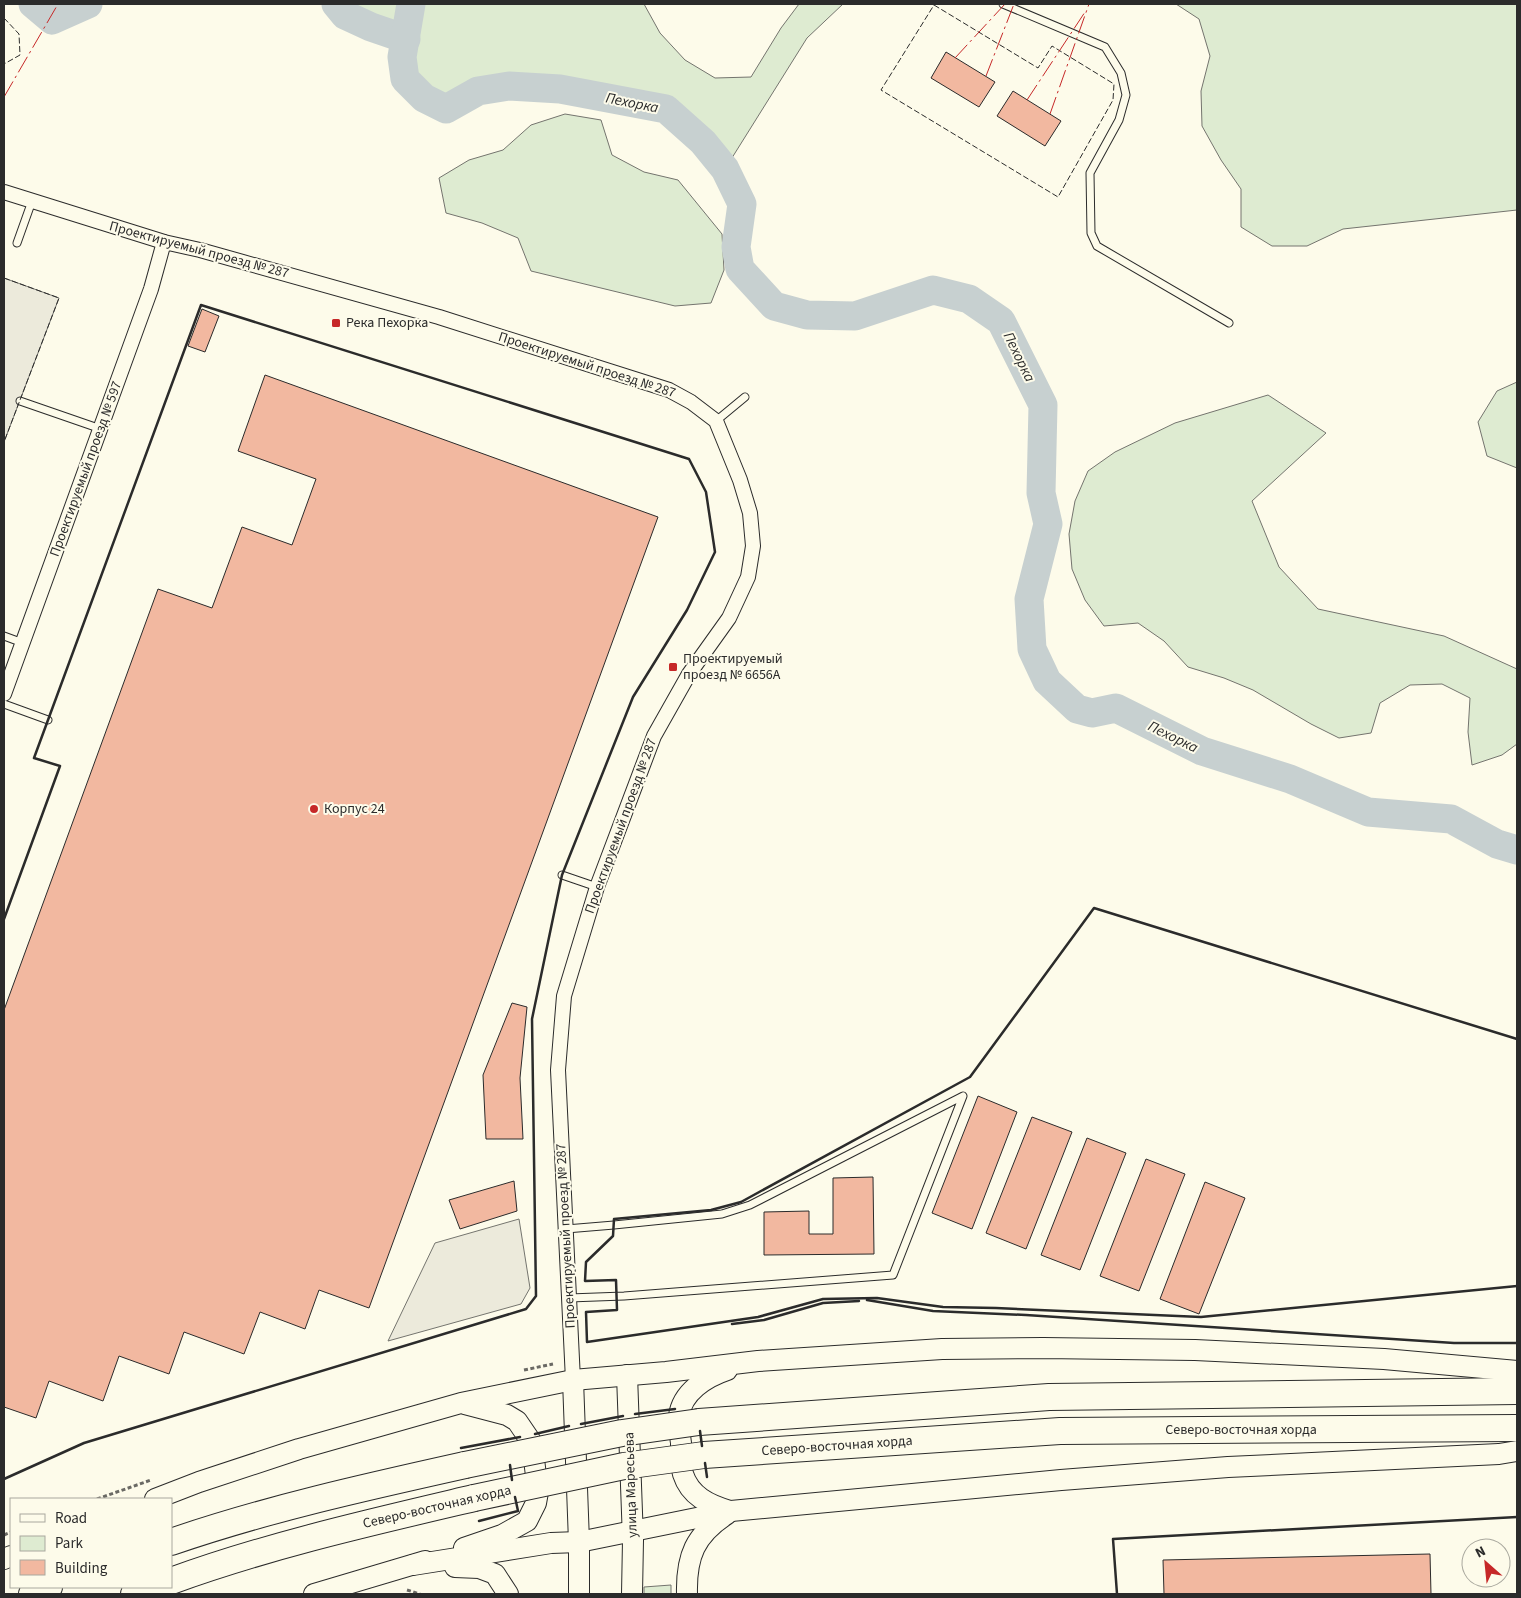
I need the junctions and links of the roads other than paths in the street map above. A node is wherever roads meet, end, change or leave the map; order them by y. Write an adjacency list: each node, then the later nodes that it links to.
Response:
1 (1003, 4): 6 (lane)
2 (4, 192): 3 (street, Проектируемый проезд № 287)
3 (32, 201): 4 (street, Проектируемый проезд № 287); 5 (lane)
4 (164, 242): 9 (street, Проектируемый проезд № 287); 10 (street, Проектируемый проезд № 597)
5 (17, 243)
6 (1229, 324)
7 (745, 397): 9 (lane)
8 (20, 401): 10 (lane)
9 (716, 421): 17 (street, Проектируемый проезд № 287)
10 (101, 429): 12 (street, Проектируемый проезд № 597)
11 (4, 636): 12 (lane)
12 (22, 643): 13 (street, Проектируемый проезд № 597)
13 (4, 694)
14 (4, 704): 15 (lane)
15 (48, 720)
16 (562, 875): 17 (lane)
17 (597, 887): 18 (street, Проектируемый проезд № 287)
18 (566, 1229): 19 (street, Проектируемый проезд № 287); 19 (lane)
19 (569, 1298): 23 (street, Проектируемый проезд № 287)
20 (758, 1361): 21 (street); 22 (street); 29 (street)
21 (1517, 1371)
22 (627, 1375): 23 (street); 30 (street, улица Маресьева)
23 (573, 1380): 25 (street); 32 (street)
24 (1517, 1391): 31 (highway, bridge)
25 (461, 1403): 28 (street); 33 (street)
26 (1517, 1428): 34 (highway, Северо-восточная хорда, bridge)
27 (1517, 1451): 29 (street)
28 (158, 1498)
29 (731, 1511): 30 (street); 43 (street)
30 (632, 1531): 32 (street); 42 (street, улица Маресьева)
31 (172, 1542)
32 (579, 1542): 33 (street); 41 (street)
33 (413, 1566): 39 (street); 40 (street)
34 (172, 1581)
35 (47, 1588): 37 (highway)
36 (152, 1588): 38 (highway)
37 (32, 1594)
38 (134, 1594)
39 (314, 1594)
40 (508, 1594)
41 (579, 1594)
42 (632, 1594)
43 (687, 1594)

